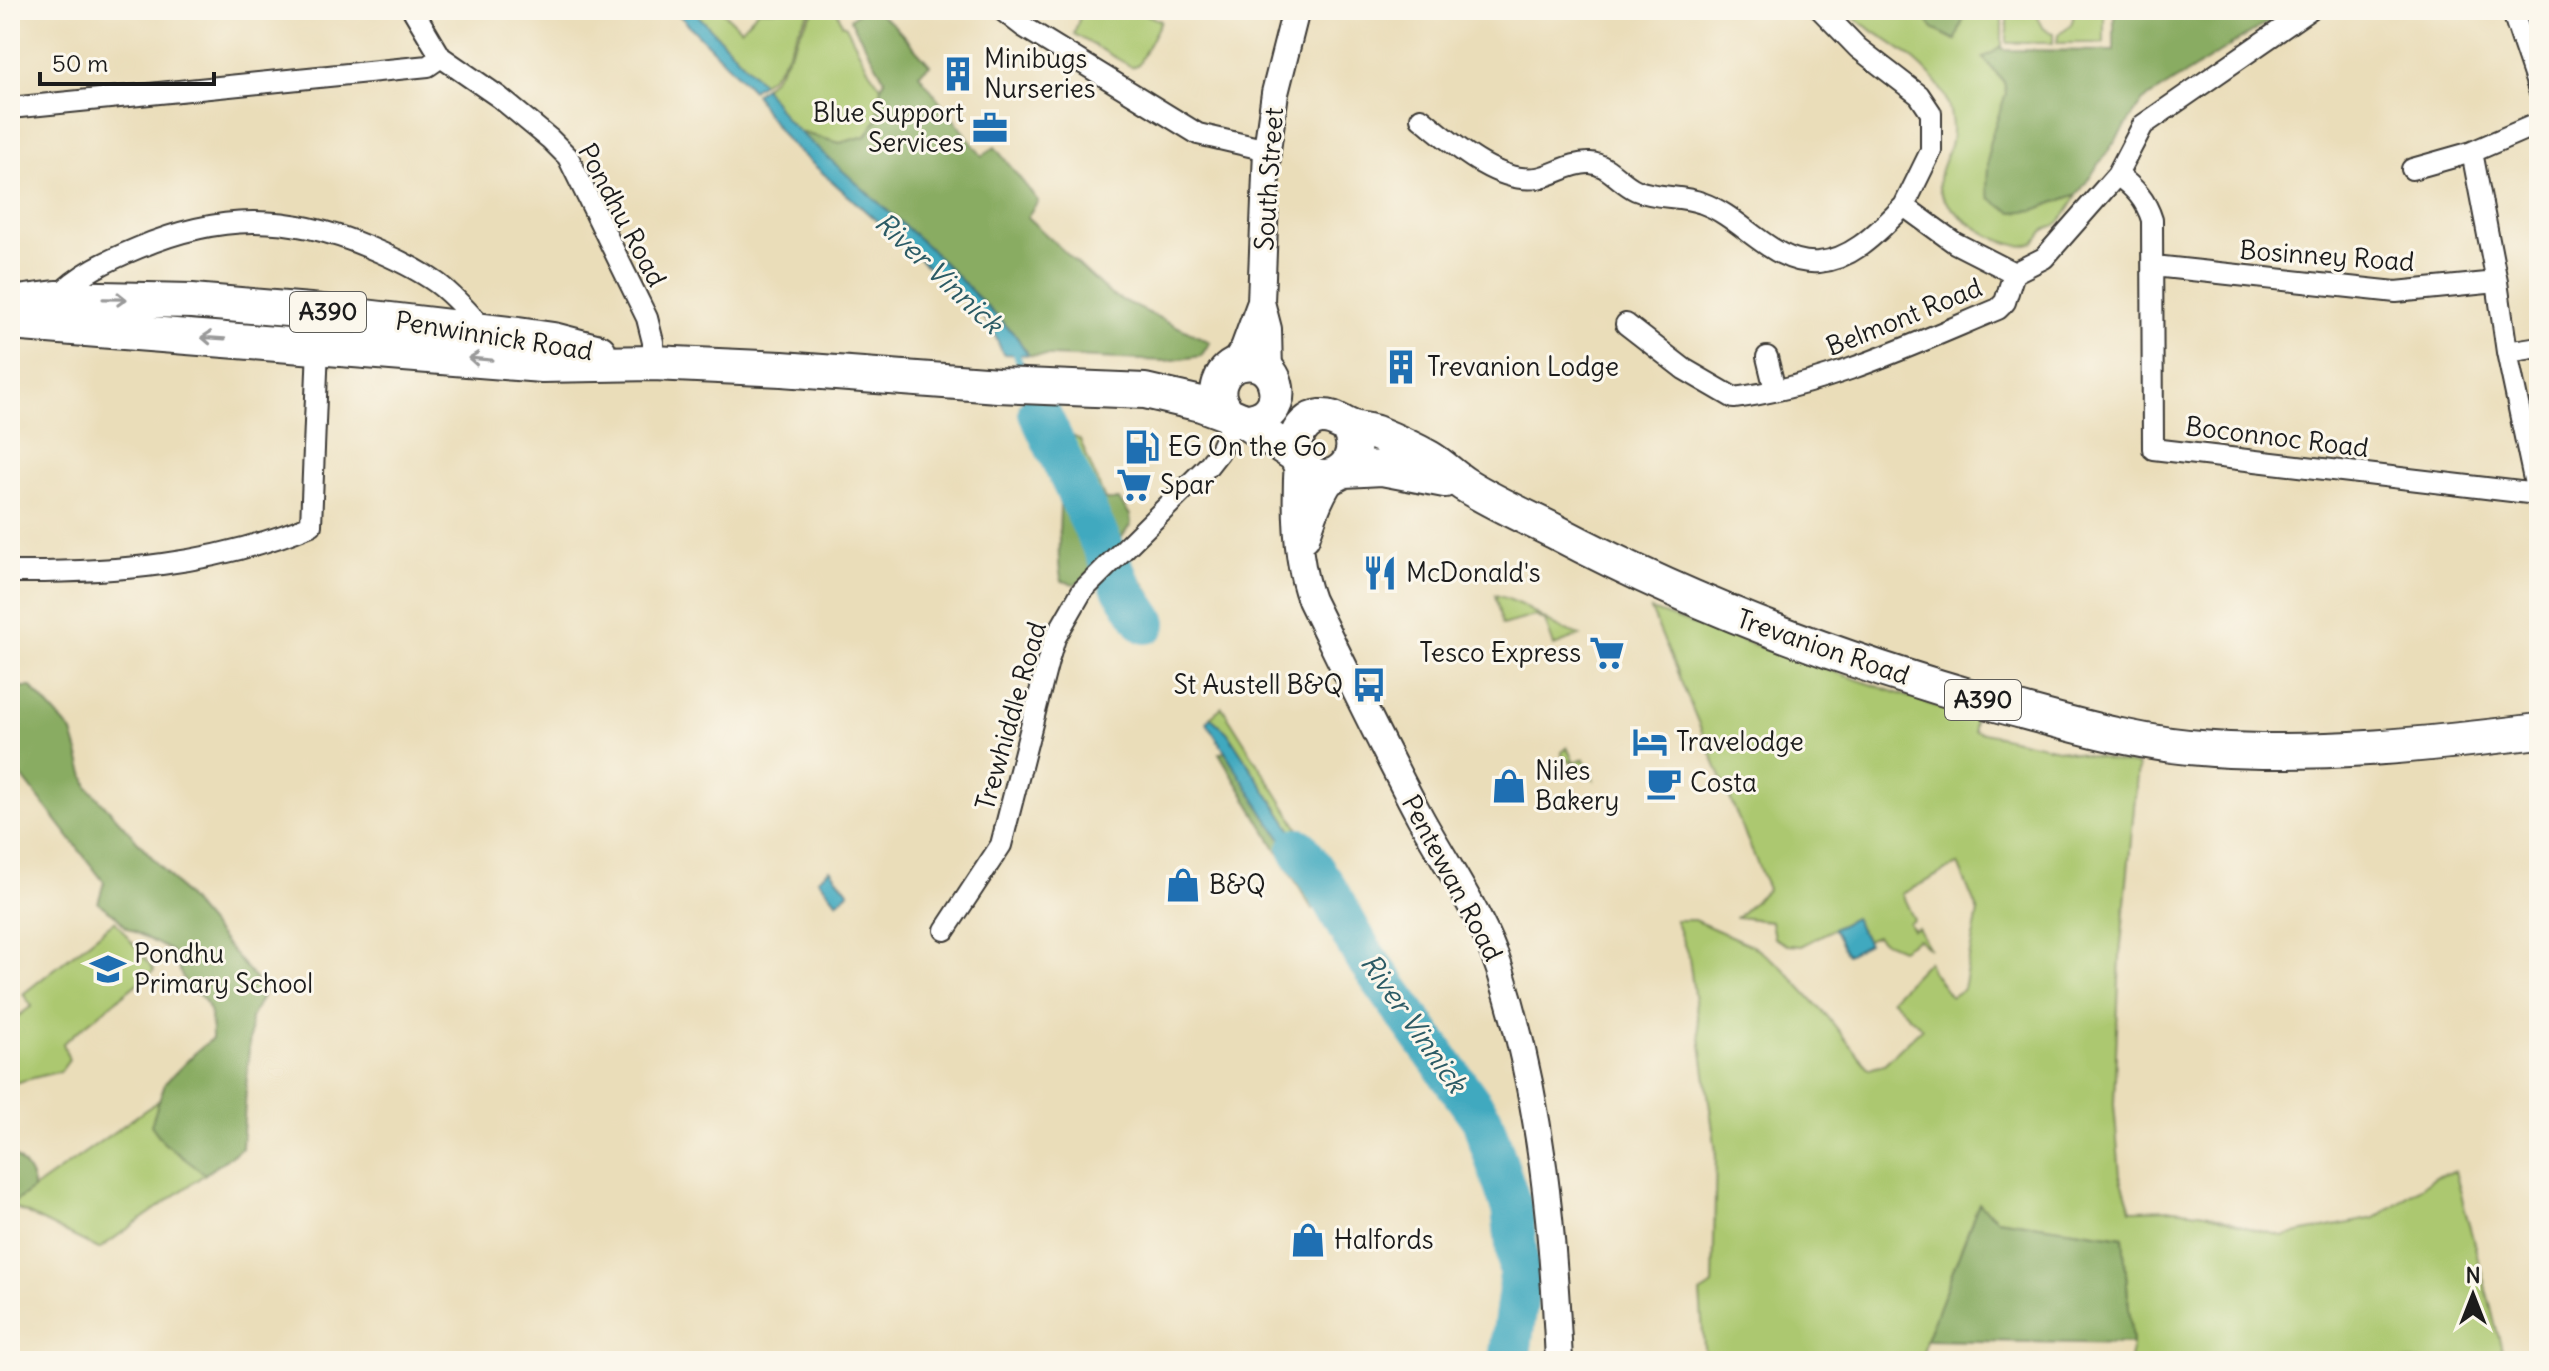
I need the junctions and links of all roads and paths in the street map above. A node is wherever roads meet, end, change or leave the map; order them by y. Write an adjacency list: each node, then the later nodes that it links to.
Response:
1 (413, 10): 7 (street, Pondhu Road)
2 (1002, 10): 12 (street)
3 (1296, 10): 12 (main road, South Street)
4 (1821, 10): 16 (street)
5 (2309, 10): 15 (street, Belmont Road)
6 (2512, 10): 8 (street)
7 (441, 57): 9 (street); 30 (street, Pondhu Road)
8 (2539, 90)
9 (10, 108)
10 (1421, 118): 16 (street)
11 (2539, 123): 13 (street)
12 (1267, 150): 21 (main road, South Street)
13 (2472, 152): 14 (street); 19 (street)
14 (2412, 169)
15 (2117, 175): 17 (street, Boconnoc Road); 18 (street, Belmont Road)
16 (1904, 206): 18 (street)
17 (2154, 266): 19 (street, Bosinney Road); 40 (street, Boconnoc Road)
18 (2014, 273): 33 (street, Belmont Road)
19 (2497, 282): 28 (street)
20 (56, 298): 22 (highway, Penwinnick Road / A390); 25 (highway, Penwinnick Road / A390, one-way to 25); 26 (street)
21 (1261, 302): 31 (main road, South Street); 32 (main road, South Street)
22 (10, 304)
23 (10, 323): 25 (highway, Penwinnick Road / A390, one-way to 23)
24 (1626, 324): 33 (street, Belmont Road)
25 (320, 329): 26 (highway, Penwinnick Road / A390); 30 (highway, Penwinnick Road / A390, one-way to 25); 42 (street)
26 (486, 331): 30 (highway, Penwinnick Road / A390)
27 (2539, 347): 28 (street)
28 (2507, 352): 40 (street)
29 (1767, 357): 33 (street)
30 (648, 363): 34 (highway, Penwinnick Road / A390)
31 (1227, 372): 32 (highway); 34 (highway, A390); 35 (highway)
32 (1271, 374): 35 (highway); 36 (highway, A390)
33 (1775, 390)
34 (1145, 391): 35 (highway, A390)
35 (1235, 418): 37 (highway, A390); 44 (street, Trewhiddle Road)
36 (1338, 421): 37 (highway); 38 (highway); 39 (highway, A390)
37 (1297, 458): 38 (highway); 41 (main road, Pentewan Road)
38 (1340, 472): 39 (highway, A390); 41 (main road, Pentewan Road)
39 (1465, 484): 43 (highway, Trevanion Road / A390)
40 (2538, 498)
41 (1300, 557): 45 (main road, Pentewan Road)
42 (10, 572)
43 (2539, 731)
44 (945, 930)
45 (1559, 1361)

